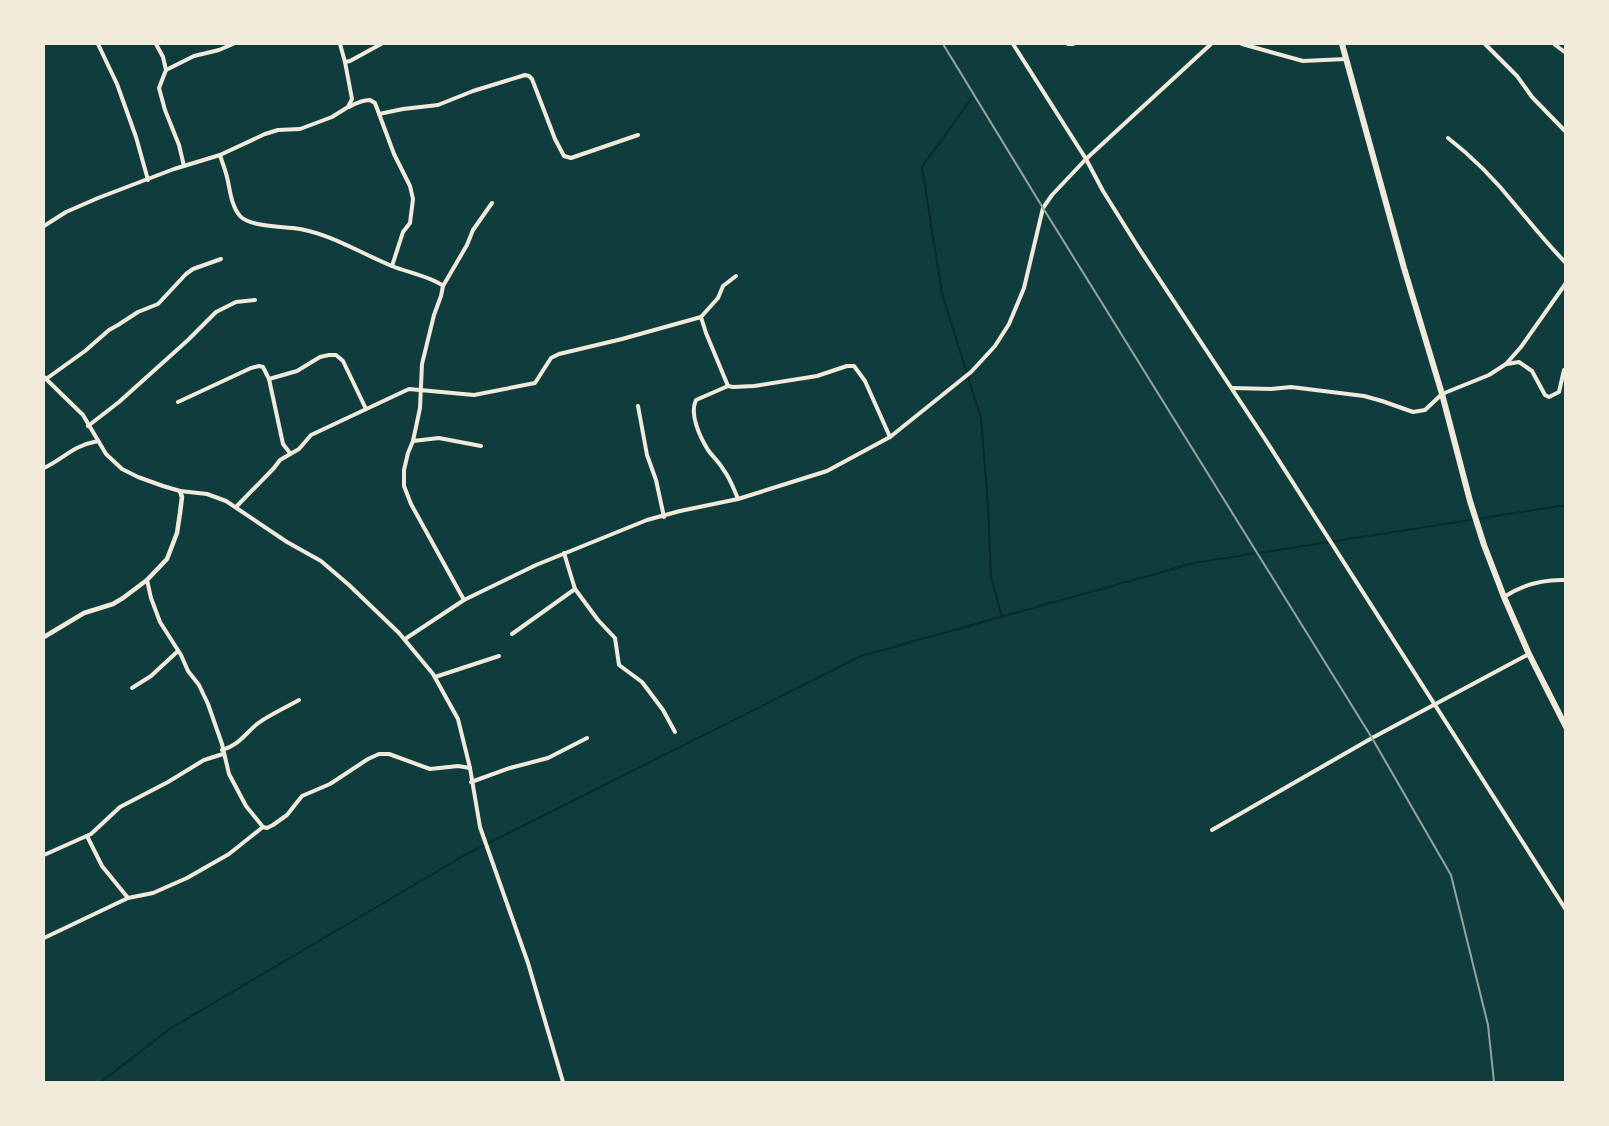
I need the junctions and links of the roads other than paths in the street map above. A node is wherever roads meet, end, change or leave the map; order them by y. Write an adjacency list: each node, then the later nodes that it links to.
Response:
1 (98, 44): 26 (street)
2 (156, 44): 17 (street)
3 (232, 44): 17 (street)
4 (340, 44): 16 (street)
5 (381, 44): 16 (street)
6 (1013, 44): 24 (street)
7 (1068, 44): 8 (street)
8 (1074, 44)
9 (1211, 44): 24 (street)
10 (1242, 44): 15 (street)
11 (1342, 44): 15 (main road)
12 (1485, 44): 20 (street)
13 (1554, 44): 14 (street)
14 (1566, 53)
15 (1347, 59): 44 (main road)
16 (345, 62): 18 (street)
17 (166, 70): 25 (street)
18 (348, 107): 19 (street); 23 (street)
19 (379, 114): 21 (street); 31 (street)
20 (1566, 132)
21 (638, 135)
22 (1448, 138): 30 (street)
23 (220, 154): 25 (street); 31 (street)
24 (1086, 159): 42 (street); 49 (street)
25 (184, 166): 26 (street)
26 (148, 180): 28 (street)
27 (492, 202): 34 (street)
28 (44, 226)
29 (221, 259): 39 (street)
30 (1566, 263)
31 (392, 266): 34 (street)
32 (736, 276): 36 (street)
33 (1566, 283): 37 (street)
34 (443, 286): 43 (street)
35 (255, 300): 48 (street)
36 (701, 317): 41 (street); 43 (street)
37 (1506, 364): 38 (street); 44 (street)
38 (1564, 370)
39 (45, 378): 48 (street)
40 (268, 379): 45 (street); 47 (street); 53 (street)
41 (728, 386): 49 (street); 56 (street)
42 (1232, 388): 44 (street); 74 (street)
43 (421, 390): 47 (street); 51 (street)
44 (1442, 394): 63 (main road)
45 (178, 402)
46 (639, 406): 58 (street)
47 (366, 409): 53 (street)
48 (88, 426): 50 (street)
49 (890, 437): 56 (street)
50 (98, 441): 54 (street); 55 (street)
51 (413, 441): 52 (street); 64 (street)
52 (481, 446)
53 (290, 453): 57 (street)
54 (44, 468)
55 (180, 491): 57 (street); 60 (street)
56 (738, 500): 58 (street)
57 (236, 507): 67 (street)
58 (664, 517): 59 (street)
59 (564, 553): 62 (street); 64 (street)
60 (147, 580): 66 (street); 68 (street)
61 (1566, 580): 63 (street)
62 (575, 589): 65 (street); 76 (street)
63 (1504, 597): 69 (main road)
64 (464, 600): 67 (street)
65 (512, 634)
66 (44, 637)
67 (405, 639): 71 (street)
68 (178, 651): 72 (street); 78 (street)
69 (1529, 654): 74 (street); 75 (main road)
70 (499, 656): 71 (street)
71 (435, 677): 79 (street)
72 (132, 688)
73 (299, 700): 78 (street)
74 (1433, 702): 82 (street); 86 (street)
75 (1566, 727)
76 (675, 732)
77 (587, 738): 80 (street)
78 (223, 752): 81 (street); 83 (street)
79 (470, 768): 80 (street); 81 (street)
80 (471, 782): 88 (street)
81 (263, 827): 85 (street)
82 (1212, 830)
83 (87, 836): 84 (street); 85 (street)
84 (44, 855)
85 (128, 898): 87 (street)
86 (1566, 910)
87 (44, 938)
88 (563, 1083)

